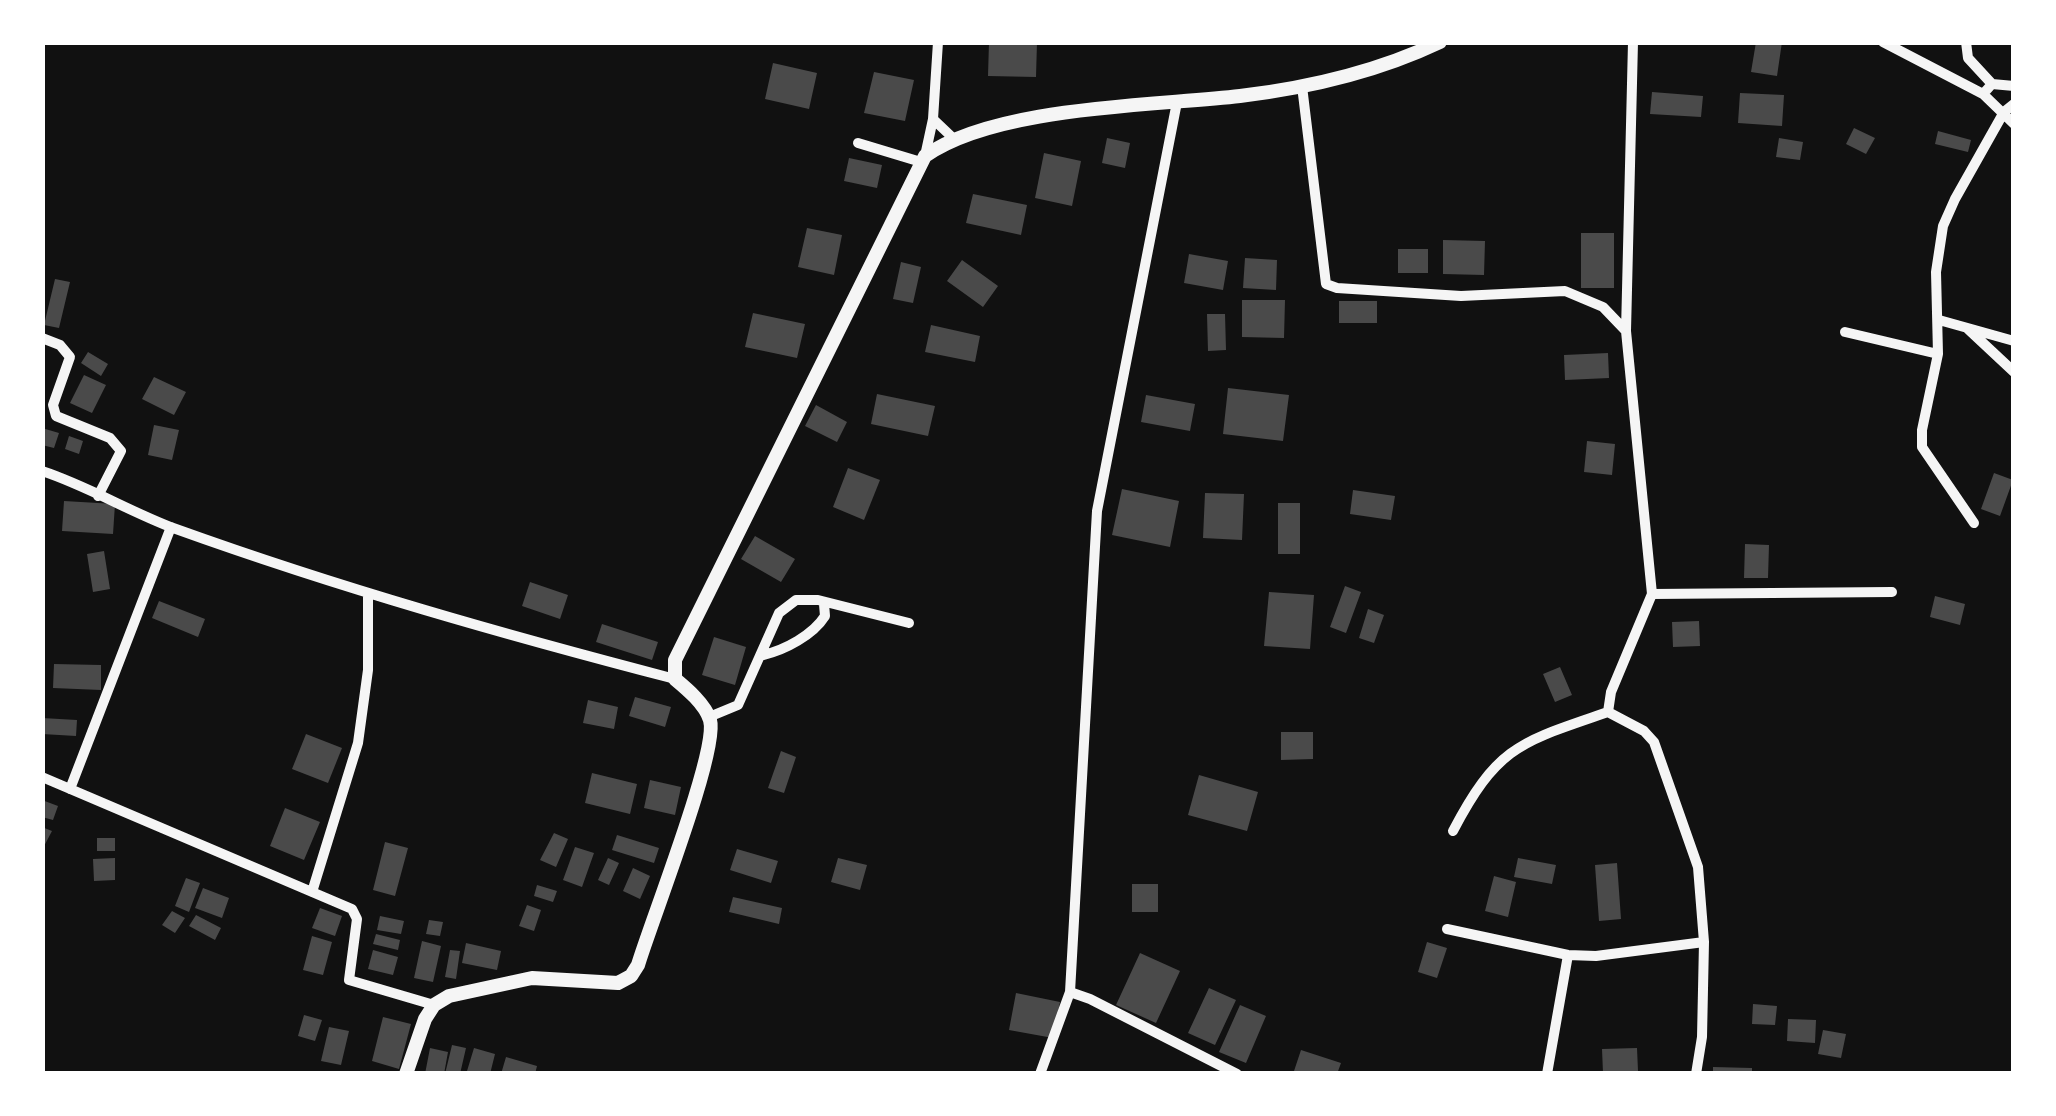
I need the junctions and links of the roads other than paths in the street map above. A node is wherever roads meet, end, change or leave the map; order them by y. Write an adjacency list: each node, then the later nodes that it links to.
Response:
1 (938, 42): 12 (street)
2 (1440, 42): 7 (street)
3 (1633, 42): 19 (street)
4 (1883, 42): 9 (street)
5 (1966, 42): 6 (street)
6 (1992, 84): 8 (street); 9 (street)
7 (1302, 86): 10 (street); 19 (street)
8 (2014, 86)
9 (1983, 94): 11 (street)
10 (1177, 102): 14 (street); 45 (street)
11 (2009, 108): 13 (street); 17 (street)
12 (933, 119): 14 (street); 16 (street)
13 (2014, 124)
14 (954, 139): 16 (street)
15 (858, 143): 16 (street)
16 (923, 158): 35 (street)
17 (1938, 320): 18 (street); 23 (street)
18 (1967, 329): 22 (street); 24 (street)
19 (1626, 331): 31 (street)
20 (1846, 332): 23 (street)
21 (42, 338): 26 (street)
22 (2014, 341)
23 (1938, 354): 27 (street)
24 (2014, 372)
25 (42, 470): 26 (street)
26 (98, 496): 28 (street)
27 (1974, 523)
28 (171, 527): 30 (street); 39 (street)
29 (1892, 592): 31 (street)
30 (368, 594): 35 (street); 41 (street)
31 (1652, 594): 36 (street)
32 (824, 604): 33 (street); 34 (street); 34 (street)
33 (909, 623)
34 (763, 655): 37 (street)
35 (675, 678): 37 (street)
36 (1608, 712): 40 (street); 43 (street)
37 (709, 717): 46 (street)
38 (42, 778): 39 (street)
39 (70, 789): 41 (street)
40 (1454, 832)
41 (312, 892): 46 (street)
42 (1447, 928): 44 (street)
43 (1704, 942): 44 (street); 51 (street)
44 (1568, 955): 50 (street)
45 (1070, 992): 48 (street); 49 (street)
46 (434, 1005): 47 (street)
47 (406, 1074)
48 (1040, 1074)
49 (1237, 1074)
50 (1547, 1074)
51 (1696, 1074)

